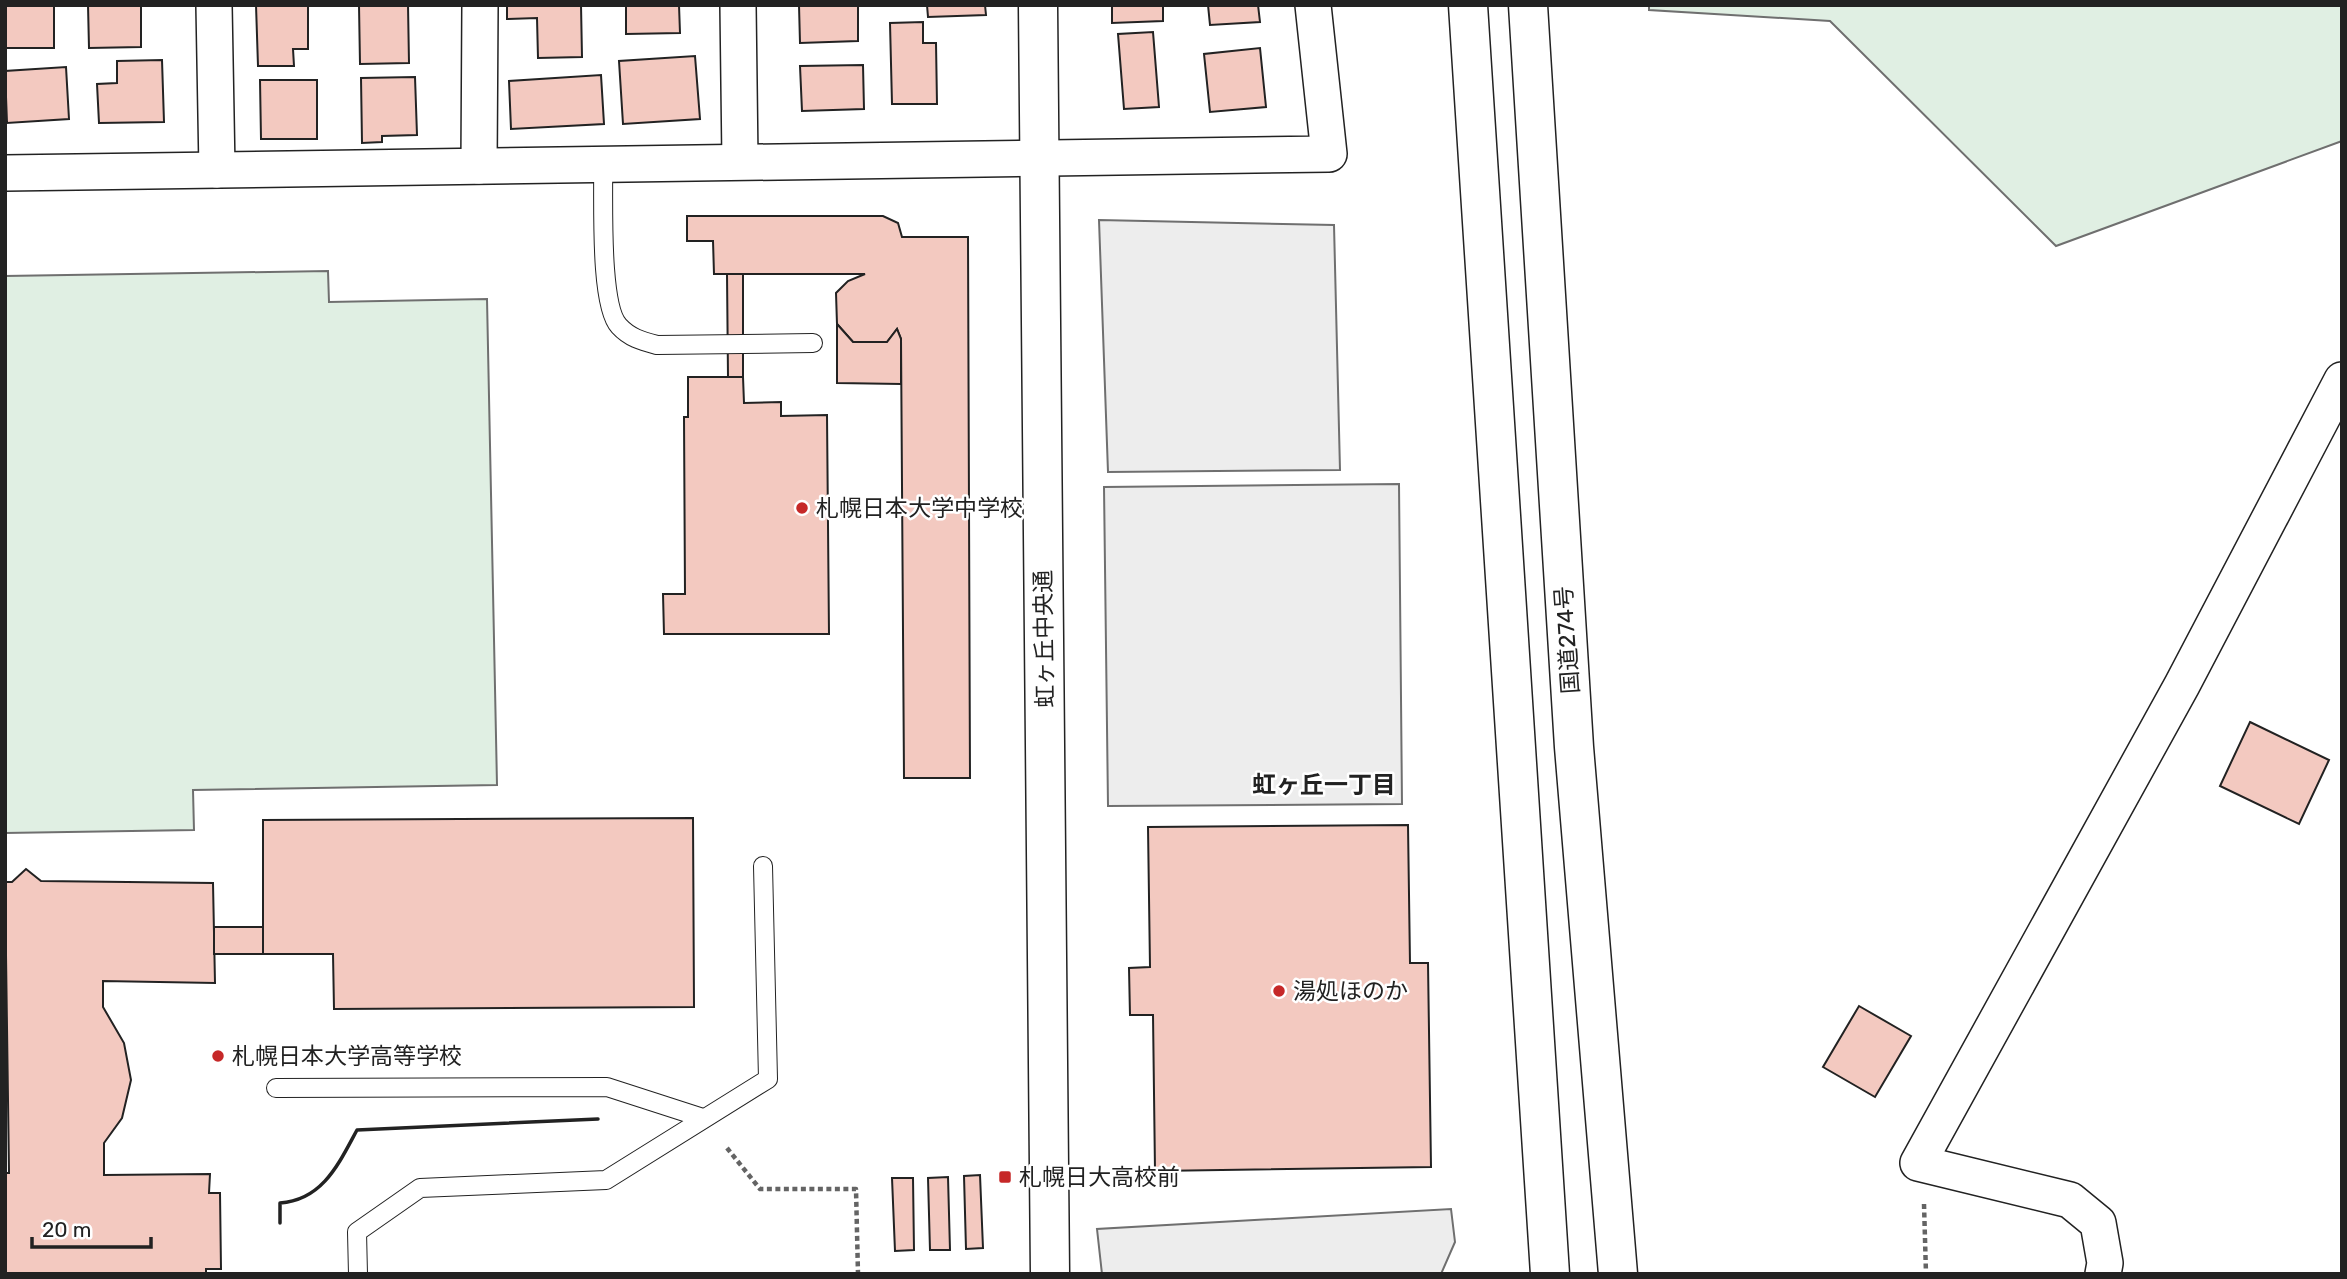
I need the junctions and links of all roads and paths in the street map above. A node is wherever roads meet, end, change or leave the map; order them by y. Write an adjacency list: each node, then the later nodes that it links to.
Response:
1 (214, 5): 12 (street)
2 (480, 5): 11 (street)
3 (738, 5): 9 (street)
4 (1038, 5): 8 (main road, 虹ヶ丘中央通)
5 (1313, 5): 8 (street)
6 (1468, 5): 24 (main road)
7 (1528, 5): 25 (main road, 国道274号)
8 (1039, 156): 9 (street); 23 (main road, 虹ヶ丘中央通)
9 (740, 161): 10 (street)
10 (603, 163): 11 (street); 14 (lane)
11 (479, 166): 12 (street)
12 (217, 170): 13 (street)
13 (5, 173)
14 (813, 343)
15 (2342, 380): 20 (street)
16 (763, 866): 18 (lane)
17 (276, 1088): 18 (lane)
18 (704, 1118): 21 (lane)
19 (727, 1147): 22 (path)
20 (1927, 1165): 26 (path); 27 (street)
21 (358, 1274)
22 (858, 1274)
23 (1050, 1274)
24 (1550, 1274)
25 (1618, 1274)
26 (1926, 1274)
27 (2103, 1274)

